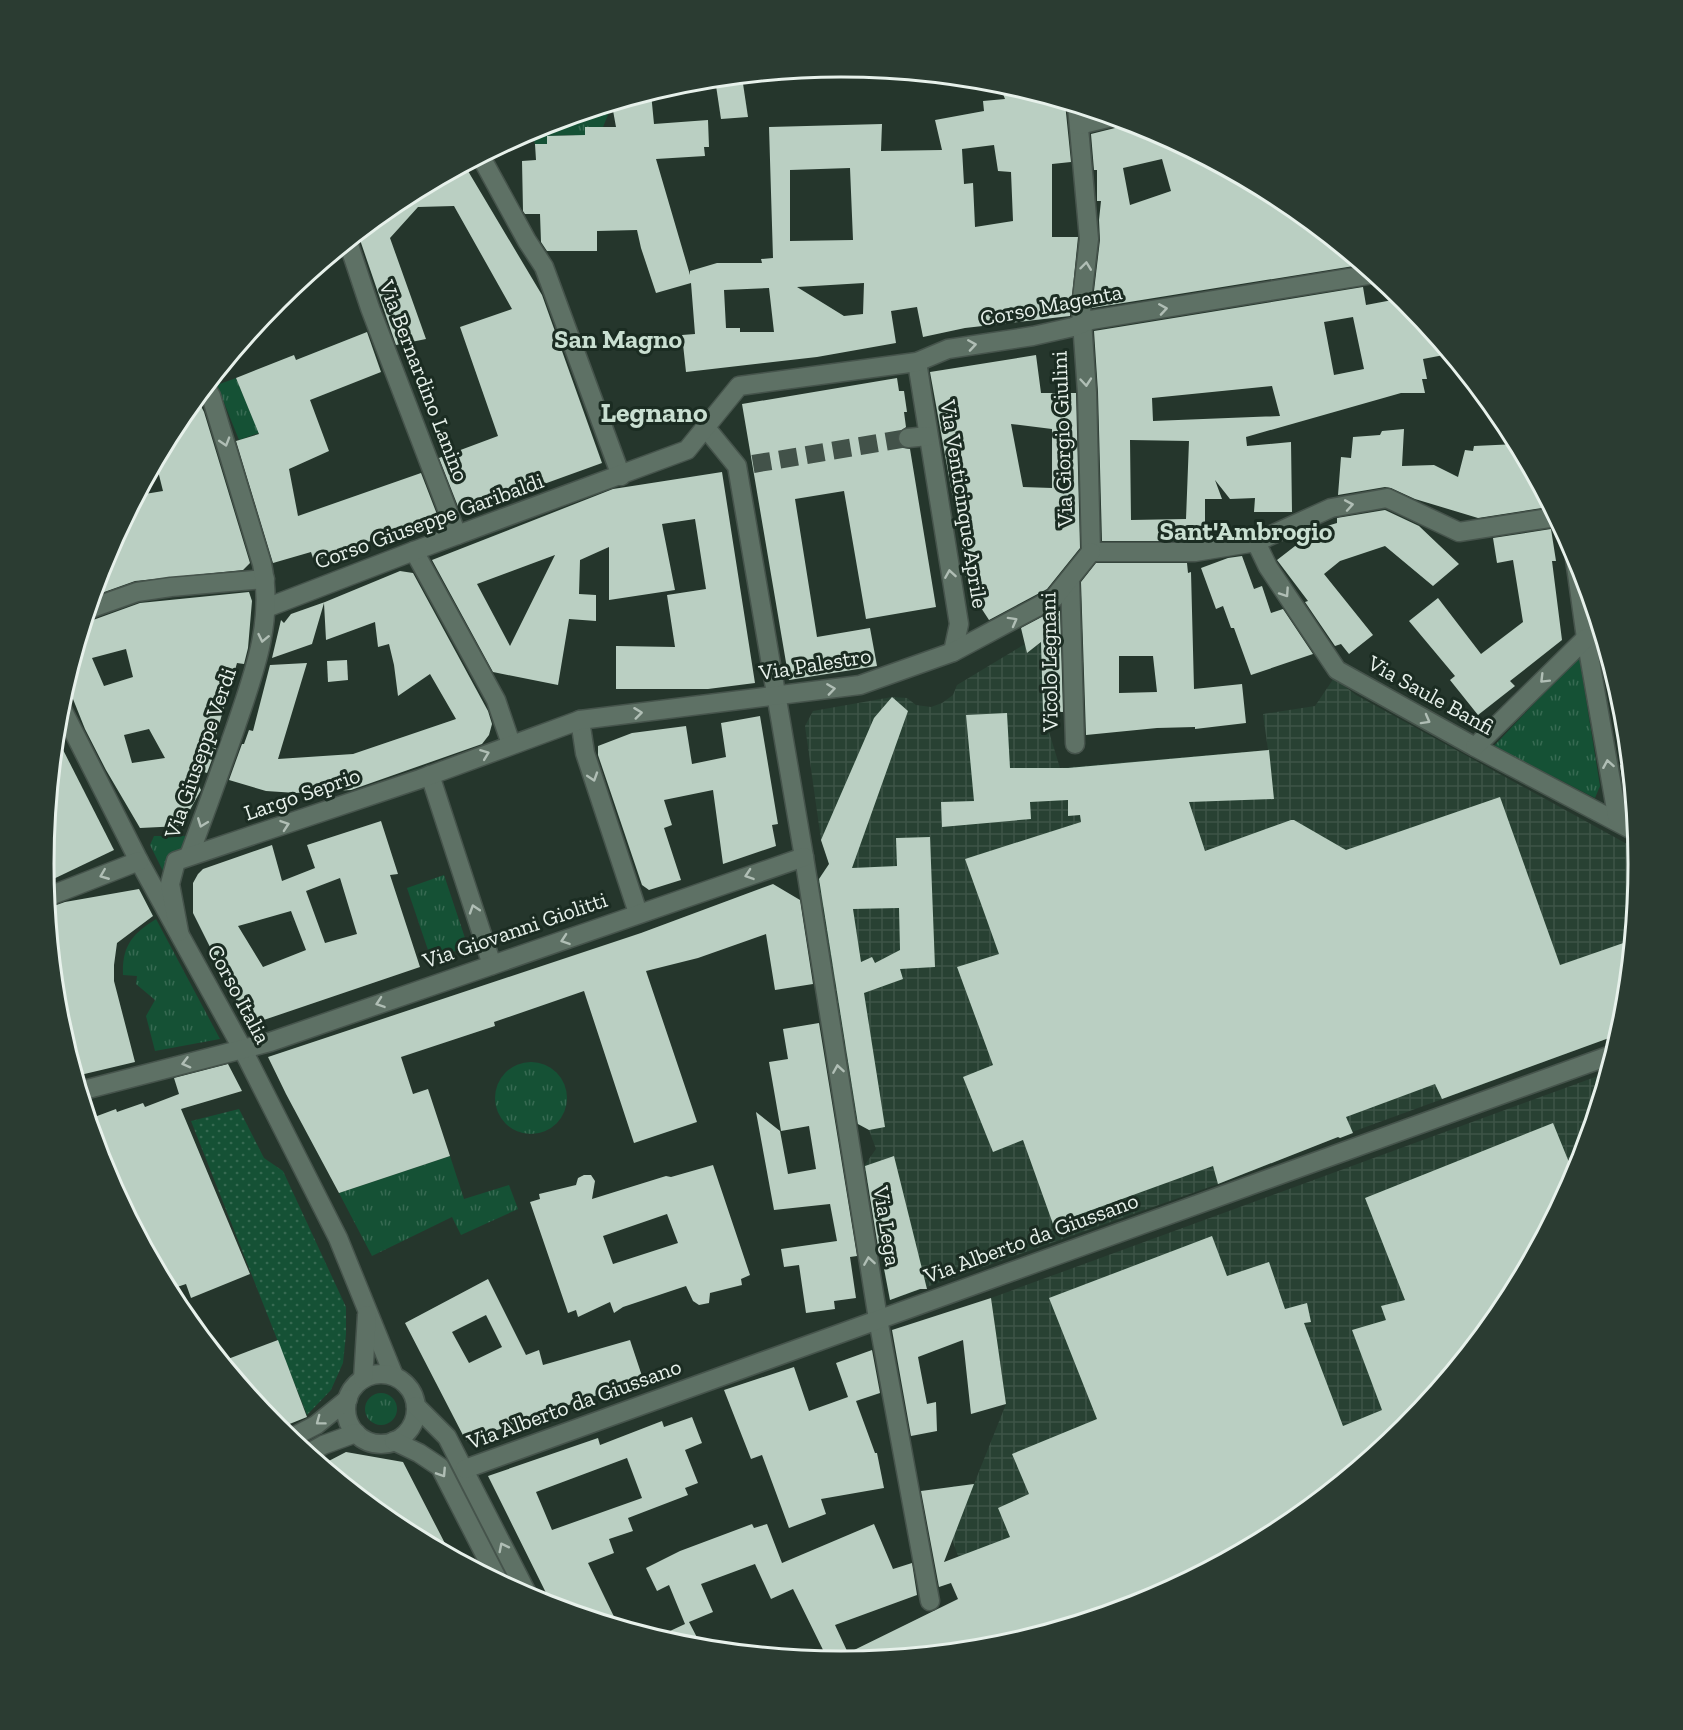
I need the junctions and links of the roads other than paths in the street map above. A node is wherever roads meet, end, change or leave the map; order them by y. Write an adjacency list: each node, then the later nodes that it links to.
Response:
1 (1078, 114): 3 (street, Via Giorgio Giulini)
2 (1098, 120): 3 (street)
3 (1079, 125): 7 (street, Via Giorgio Giulini, one-way to 3)
4 (485, 164): 14 (street)
5 (350, 249): 16 (street, Via Bernardino Lanino)
6 (1364, 276): 7 (street, Corso Magenta, one-way to 6)
7 (1082, 324): 8 (street, Corso Magenta, one-way to 7); 19 (street, Via Giorgio Giulini, one-way to 19)
8 (917, 362): 9 (street, Corso Magenta); 12 (street, Via Venticinque Aprile)
9 (739, 386): 11 (street, Corso Giuseppe Garibaldi)
10 (210, 396): 20 (street, Via Giuseppe Verdi, one-way to 20)
11 (706, 428): 14 (street, Corso Giuseppe Garibaldi); 26 (street, Via Lega)
12 (928, 436): 13 (street); 25 (street, Via Venticinque Aprile, one-way to 12)
13 (908, 438)
14 (615, 478): 16 (street, Corso Giuseppe Garibaldi)
15 (1549, 518): 17 (street, one-way to 15)
16 (457, 535): 18 (street, Corso Giuseppe Garibaldi)
17 (1256, 542): 19 (street); 31 (street, Via Saule Banfi, one-way to 31)
18 (414, 551): 23 (street, Corso Giuseppe Garibaldi); 29 (street)
19 (1091, 552): 21 (street, Via Palestro)
20 (265, 579): 22 (street); 23 (street, Via Giuseppe Verdi)
21 (1070, 579): 25 (street, Via Palestro, one-way to 21); 30 (street, Vicolo Legnani)
22 (98, 606)
23 (266, 608): 35 (street, Via Giuseppe Verdi, one-way to 35)
24 (1594, 637): 31 (street, one-way to 31); 33 (street, one-way to 24)
25 (953, 652): 26 (street, Via Palestro, one-way to 25)
26 (775, 696): 28 (street, Via Palestro, one-way to 26); 36 (street, Via Lega)
27 (68, 720): 37 (street, Corso Italia)
28 (580, 720): 29 (street, Via Palestro); 39 (street, one-way to 39)
29 (512, 744): 32 (street, Largo Seprio, one-way to 29)
30 (1075, 744)
31 (1475, 747): 33 (street, Via Saule Banfi)
32 (430, 775): 35 (street, Largo Seprio, one-way to 32); 41 (street, one-way to 32)
33 (1618, 821): 34 (street, Via Saule Banfi)
34 (1628, 826)
35 (189, 856): 40 (street, Via Giuseppe Verdi)
36 (804, 857): 39 (street, Via Giovanni Giolitti, one-way to 39); 46 (street, Via Lega, one-way to 36)
37 (139, 861): 38 (street, one-way to 38); 40 (street, Corso Italia)
38 (55, 894)
39 (638, 913): 41 (street, Via Giovanni Giolitti, one-way to 41)
40 (179, 932): 42 (street, Corso Italia)
41 (492, 964): 42 (street, Via Giovanni Giolitti, one-way to 42)
42 (242, 1048): 44 (street, Via Giovanni Giolitti, one-way to 44); 45 (street, Corso Italia)
43 (1605, 1057): 46 (street, Via Alberto da Giussano)
44 (87, 1090)
45 (367, 1310): 47 (street, Corso Italia); 48 (street, Corso Italia)
46 (878, 1319): 55 (street, Via Alberto da Giussano); 58 (street, Via Lega)
47 (394, 1376): 48 (street); 50 (street)
48 (363, 1379): 49 (street)
49 (348, 1399): 51 (street); 52 (street, one-way to 52)
50 (416, 1406): 53 (street); 55 (street)
51 (356, 1433): 53 (street); 54 (street)
52 (298, 1434)
53 (394, 1441): 56 (street, one-way to 56)
54 (314, 1450)
55 (465, 1469): 57 (street, one-way to 55)
56 (493, 1571)
57 (523, 1585)
58 (930, 1601)

